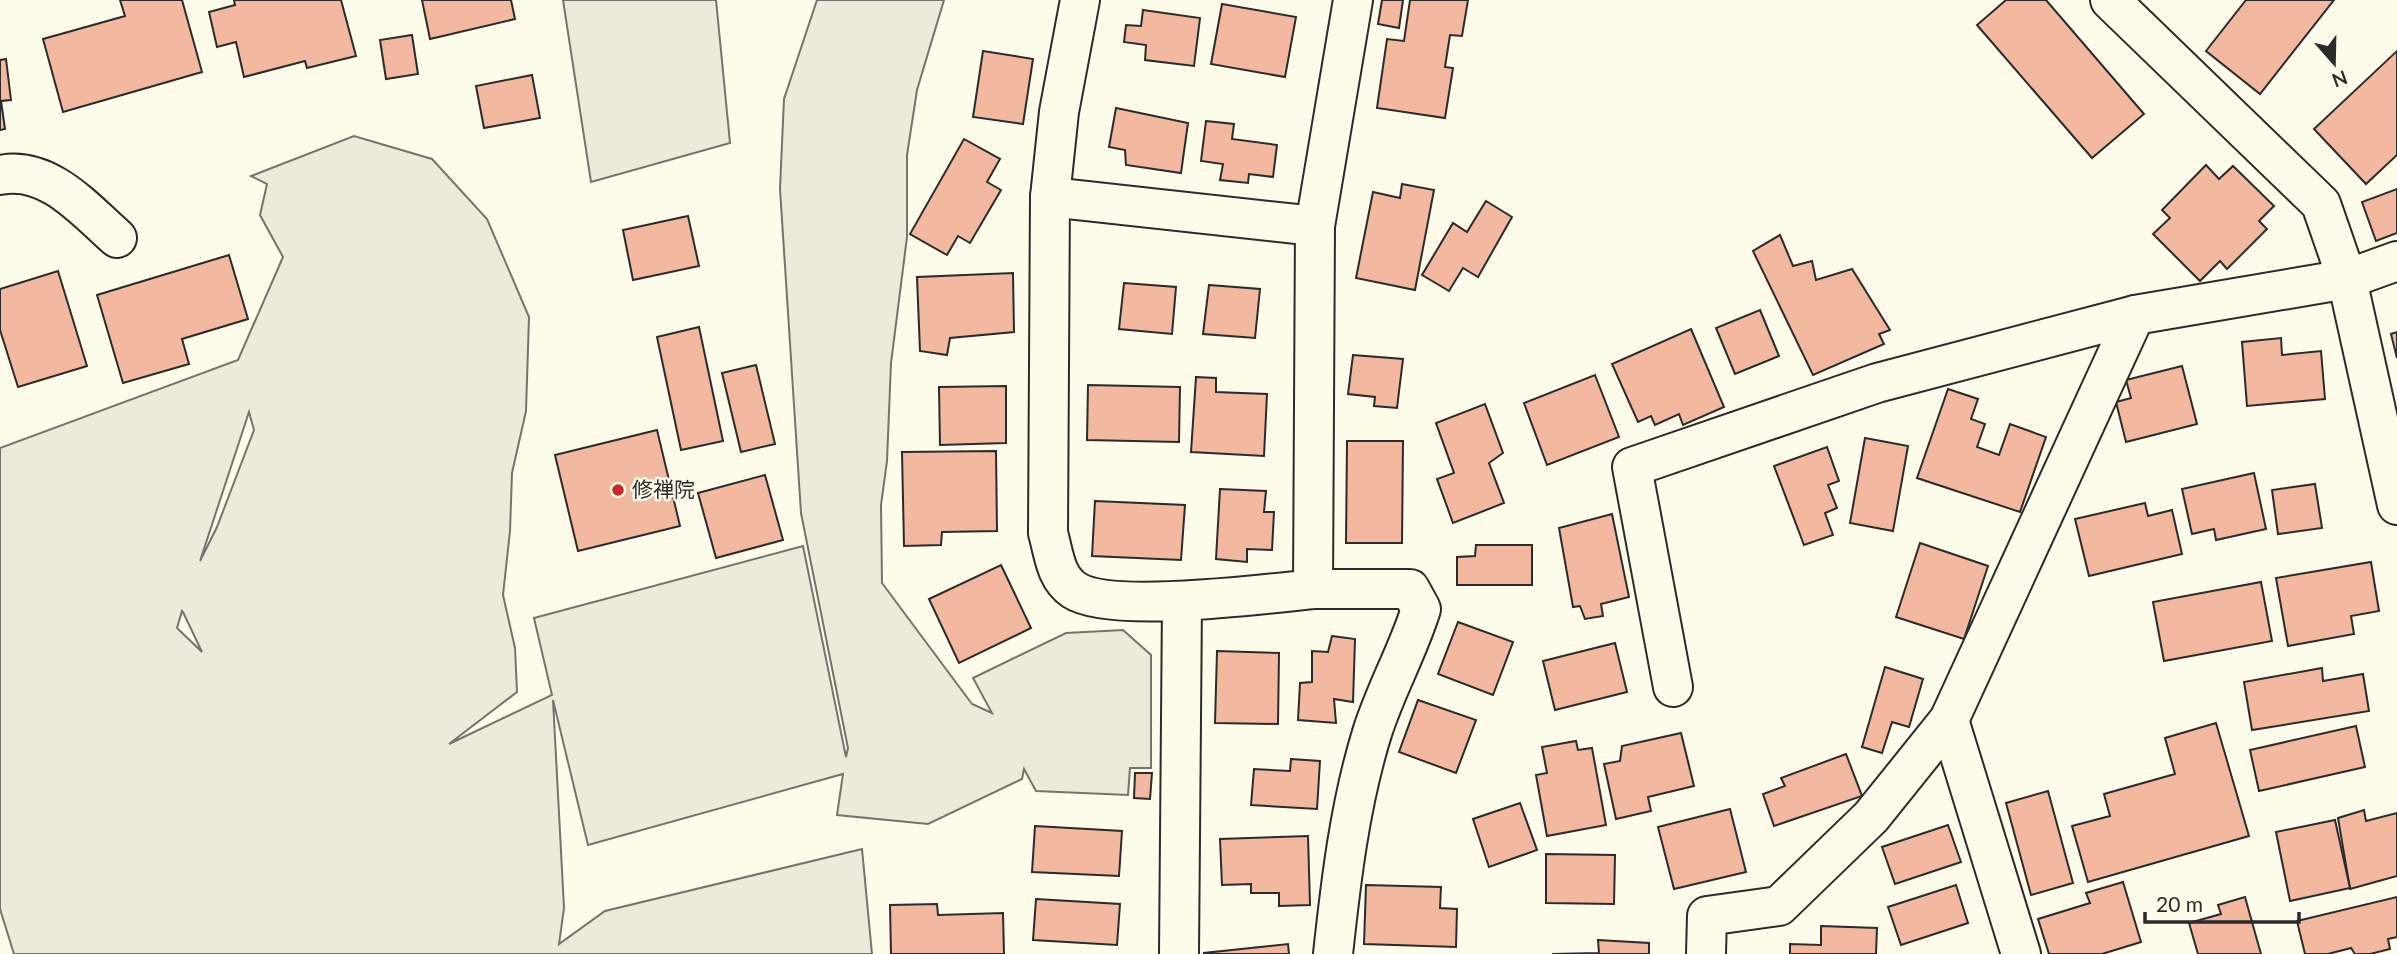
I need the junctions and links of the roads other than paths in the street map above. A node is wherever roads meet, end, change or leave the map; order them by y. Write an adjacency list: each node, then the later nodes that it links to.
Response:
1 (1080, 0): 5 (street)
2 (1353, 0): 6 (street)
3 (2110, 0): 9 (street)
4 (0, 175): 7 (street)
5 (1050, 197): 6 (street); 13 (street)
6 (1315, 226): 12 (street)
7 (117, 238)
8 (2397, 261): 9 (street)
9 (2347, 279): 10 (street); 11 (street)
10 (2135, 315): 14 (street); 15 (street)
11 (2397, 506)
12 (1313, 589): 13 (street); 17 (street)
13 (1182, 602): 16 (street)
14 (1673, 687)
15 (1949, 720): 18 (street); 19 (street)
16 (1179, 954)
17 (1333, 954)
18 (1706, 954)
19 (2021, 954)

